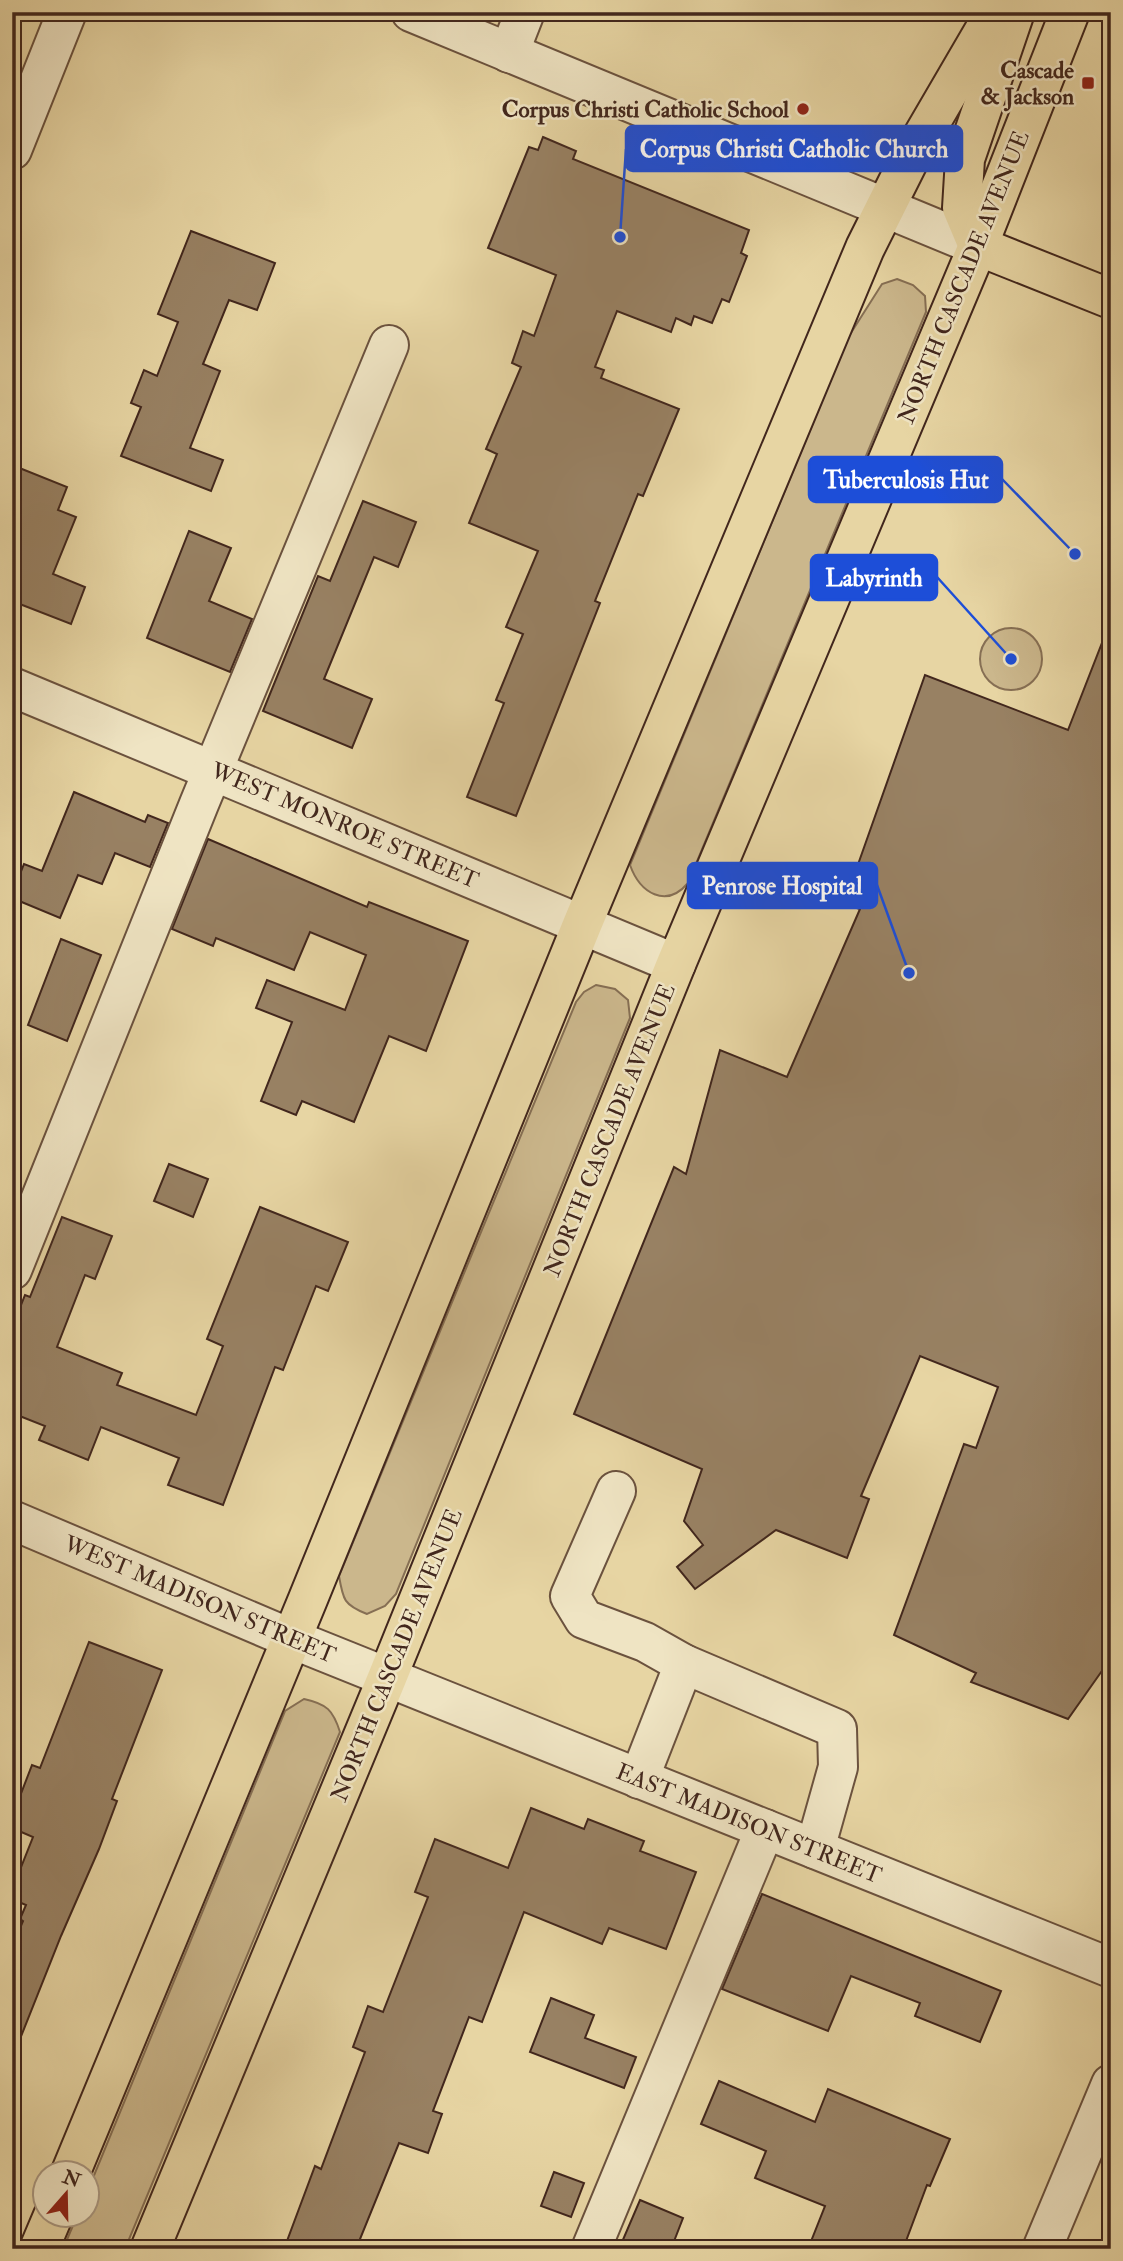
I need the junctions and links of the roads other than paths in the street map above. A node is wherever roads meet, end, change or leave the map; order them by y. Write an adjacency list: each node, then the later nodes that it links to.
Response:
1 (67, 12): 8 (street)
2 (411, 12): 7 (street)
3 (525, 12): 7 (street)
4 (995, 12): 9 (main road)
5 (1015, 12): 10 (main road)
6 (1070, 12): 10 (main road, NORTH CASCADE AVENUE)
7 (509, 53): 9 (street)
8 (12, 150)
9 (884, 208): 10 (street); 15 (main road)
10 (978, 246): 11 (main road); 16 (main road, NORTH CASCADE AVENUE)
11 (1111, 299)
12 (389, 345): 14 (street)
13 (12, 687): 14 (street, WEST MONROE STREET)
14 (213, 769): 15 (street, WEST MONROE STREET); 17 (street)
15 (582, 925): 16 (street, WEST MONROE STREET); 20 (main road)
16 (676, 964): 22 (main road, NORTH CASCADE AVENUE)
17 (12, 1270)
18 (616, 1490): 21 (street)
19 (12, 1520): 20 (street, WEST MADISON STREET)
20 (292, 1639): 22 (street, WEST MADISON STREET); 28 (main road)
21 (684, 1664): 23 (street); 25 (street)
22 (387, 1678): 23 (street, EAST MADISON STREET); 31 (main road, NORTH CASCADE AVENUE)
23 (639, 1779): 24 (street, EAST MADISON STREET)
24 (765, 1829): 25 (street, EAST MADISON STREET); 32 (street)
25 (815, 1849): 26 (street, EAST MADISON STREET)
26 (1111, 1969)
27 (1111, 2084): 33 (street)
28 (76, 2160)
29 (47, 2230): 30 (main road)
30 (39, 2249)
31 (150, 2249)
32 (591, 2249)
33 (1042, 2249)

